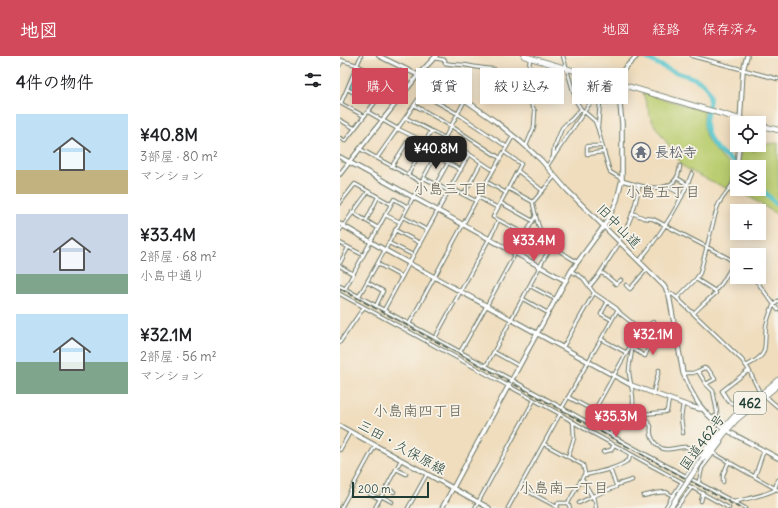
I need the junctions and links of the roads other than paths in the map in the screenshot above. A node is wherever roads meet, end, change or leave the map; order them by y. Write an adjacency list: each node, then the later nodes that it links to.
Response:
1 (361, 56): 12 (street)
2 (379, 56): 20 (street, 旧中山道)
3 (524, 56): 9 (highway)
4 (563, 56): 15 (street)
5 (637, 56): 16 (street)
6 (692, 56): 19 (street)
7 (747, 56): 19 (street)
8 (435, 57): 14 (street); 17 (street)
9 (530, 58): 15 (highway); 56 (street)
10 (341, 60): 11 (street); 12 (street)
11 (340, 65)
12 (357, 65): 13 (street); 24 (street)
13 (362, 68)
14 (425, 68)
15 (567, 68): 18 (highway); 34 (street)
16 (625, 68)
17 (480, 69)
18 (572, 70)
19 (743, 70): 22 (street); 39 (street)
20 (416, 74)
21 (416, 78): 43 (street)
22 (778, 79)
23 (628, 86): 41 (highway)
24 (347, 89): 25 (street); 26 (street)
25 (352, 92)
26 (340, 103): 38 (street)
27 (373, 104): 35 (street)
28 (463, 104): 37 (street)
29 (471, 104): 52 (street, 旧中山道)
30 (590, 104): 36 (street)
31 (600, 104): 48 (street)
32 (619, 104): 83 (street)
33 (414, 105): 37 (street); 40 (street); 44 (street)
34 (581, 109): 36 (street); 67 (street)
35 (368, 112): 38 (street); 43 (street)
36 (585, 112): 48 (street); 67 (street)
37 (458, 114): 44 (street); 58 (street)
38 (364, 116): 46 (street)
39 (740, 116)
40 (406, 118): 47 (street); 50 (street)
41 (730, 118)
42 (340, 120): 46 (street)
43 (382, 120): 47 (street); 68 (street)
44 (451, 126): 54 (street); 66 (street)
45 (766, 127): 49 (highway)
46 (354, 128): 53 (street)
47 (398, 129): 51 (street); 65 (street)
48 (598, 129): 57 (street)
49 (778, 130)
50 (431, 131): 54 (street); 55 (street)
51 (411, 136): 55 (street); 71 (street)
52 (513, 136): 56 (street, 旧中山道); 58 (street)
53 (340, 138)
54 (445, 138): 62 (street); 63 (street)
55 (424, 142): 79 (street)
56 (526, 146): 72 (street, 旧中山道)
57 (602, 146): 61 (street); 61 (street)
58 (507, 147): 60 (street)
59 (362, 150): 65 (street)
60 (504, 152): 66 (street); 76 (street)
61 (604, 152): 83 (street)
62 (469, 154): 69 (street); 74 (street)
63 (436, 156): 70 (street); 81 (street)
64 (340, 157): 68 (street)
65 (377, 158): 71 (street)
66 (500, 158): 75 (street)
67 (553, 158): 72 (street)
68 (350, 162): 78 (street); 99 (street)
69 (482, 162): 75 (street); 97 (street)
70 (448, 163): 74 (street); 86 (street)
71 (392, 166): 79 (street)
72 (547, 166): 80 (street, 旧中山道)
73 (680, 166): 82 (street)
74 (461, 170): 91 (street)
75 (493, 170): 85 (street)
76 (518, 171): 92 (street); 93 (street)
77 (692, 173): 87 (street)
78 (340, 174)
79 (408, 175): 84 (street)
80 (555, 176): 93 (street); 122 (street, 旧中山道)
81 (424, 178): 84 (street); 86 (street)
82 (677, 178): 87 (street); 89 (street)
83 (622, 179): 88 (street); 122 (street)
84 (421, 182): 99 (street)
85 (487, 182): 96 (street); 100 (street)
86 (436, 184): 95 (street)
87 (688, 185): 101 (street)
88 (640, 186): 89 (street); 111 (street)
89 (667, 187): 101 (street)
90 (730, 187): 136 (street)
91 (451, 188): 95 (street); 97 (street)
92 (509, 189): 96 (street); 103 (street)
93 (543, 191): 103 (street)
94 (368, 192): 98 (street); 104 (street); 110 (street)
95 (449, 192): 109 (street)
96 (506, 193): 105 (street)
97 (464, 194): 102 (street)
98 (378, 197): 106 (street); 116 (street)
99 (413, 197): 107 (street); 109 (street)
100 (478, 197): 102 (street); 108 (street)
101 (682, 197): 121 (street)
102 (476, 201): 120 (street)
103 (533, 202): 113 (street)
104 (340, 203)
105 (501, 203): 108 (street); 117 (street)
106 (391, 204): 107 (street); 112 (street)
107 (408, 207): 114 (street)
108 (498, 208): 115 (street)
109 (438, 211): 120 (street); 126 (street)
110 (352, 212): 116 (street); 119 (street)
111 (632, 213): 121 (street); 130 (street)
112 (385, 215): 118 (street); 123 (street)
113 (536, 215): 117 (street); 134 (street)
114 (403, 217): 118 (street); 126 (street)
115 (498, 220): 127 (street); 128 (street)
116 (366, 221): 123 (street)
117 (533, 221): 127 (street)
118 (400, 222): 125 (street)
119 (341, 224): 124 (street); 129 (street)
120 (463, 225): 128 (street); 155 (street)
121 (665, 225): 136 (street); 144 (street)
122 (604, 226): 130 (street, 旧中山道); 143 (street)
123 (378, 228): 129 (street)
124 (340, 230)
125 (396, 230): 131 (street); 133 (street)
126 (427, 230): 131 (street)
127 (525, 234): 138 (street)
128 (489, 239): 138 (street); 166 (street)
129 (370, 241): 137 (street); 139 (street)
130 (620, 241): 144 (street, 旧中山道); 152 (street)
131 (420, 242): 140 (street)
132 (340, 243): 135 (street)
133 (389, 243): 137 (street); 140 (street)
134 (553, 246): 143 (street); 148 (street)
135 (348, 248): 139 (street); 142 (street)
136 (707, 248): 141 (street); 156 (street)
137 (385, 250): 145 (street); 146 (street)
138 (515, 253): 148 (street); 179 (street)
139 (363, 255): 153 (street)
140 (413, 255): 145 (street)
141 (730, 260)
142 (340, 262)
143 (578, 262): 151 (street)
144 (640, 262): 149 (street, 旧中山道)
145 (409, 263): 154 (street); 155 (street)
146 (378, 264): 154 (street); 159 (street)
147 (340, 266): 153 (street)
148 (540, 266): 158 (street); 163 (street)
149 (647, 269): 161 (street); 170 (street, 旧中山道)
150 (730, 270): 167 (street)
151 (571, 271): 158 (street); 164 (street)
152 (600, 273): 157 (street); 164 (street)
153 (353, 274): 165 (street)
154 (402, 277): 181 (street)
155 (435, 277): 166 (street); 188 (street)
156 (696, 279): 167 (street); 172 (street)
157 (621, 280)
158 (566, 281): 174 (street)
159 (367, 282): 171 (street); 178 (street)
160 (759, 284): 177 (street)
161 (626, 285)
162 (340, 286): 165 (street)
163 (530, 286): 173 (street); 174 (street)
164 (589, 287): 168 (street)
165 (345, 288): 171 (street)
166 (461, 291): 179 (street); 195 (street)
167 (715, 291): 185 (street)
168 (594, 293): 176 (street); 201 (street)
169 (340, 294): 180 (street)
170 (669, 295): 172 (street); 193 (street, 旧中山道)
171 (359, 296): 178 (street)
172 (677, 298): 185 (street)
173 (523, 299): 184 (street); 186 (street)
174 (555, 299): 184 (street)
175 (778, 301): 177 (street)
176 (607, 303): 182 (street); 187 (street)
177 (775, 305): 183 (street); 209 (street)
178 (376, 306): 181 (street)
179 (486, 306): 186 (street); 203 (street)
180 (364, 307): 198 (street); 220 (street)
181 (384, 310): 188 (street)
182 (617, 310): 187 (street); 191 (street)
183 (778, 310)
184 (548, 313): 192 (street)
185 (694, 313): 209 (street)
186 (512, 319): 192 (street); 204 (street)
187 (612, 320): 196 (street)
188 (409, 324): 195 (street)
189 (658, 325): 190 (street); 191 (street); 197 (street)
190 (664, 329): 193 (street); 197 (street)
191 (641, 330): 194 (street)
192 (537, 334): 201 (street); 208 (street)
193 (676, 334): 213 (street, 旧中山道)
194 (636, 337): 199 (street); 200 (street)
195 (435, 338): 203 (street)
196 (601, 339): 205 (street); 206 (street)
197 (652, 339): 200 (street)
198 (340, 342)
199 (632, 343): 202 (street); 205 (street)
200 (650, 345): 202 (street)
201 (563, 347): 206 (street)
202 (633, 349): 218 (street)
203 (460, 352): 207 (street)
204 (494, 352): 207 (street); 208 (street)
205 (627, 353): 214 (street)
206 (588, 362): 214 (street); 223 (street)
207 (486, 366): 215 (street)
208 (519, 366): 215 (street)
209 (746, 366): 212 (street)
210 (659, 370): 221 (street)
211 (698, 370): 213 (street); 217 (street); 217 (street)
212 (749, 370): 222 (street); 231 (street)
213 (683, 373): 230 (street, 旧中山道)
214 (614, 375): 218 (street); 232 (street)
215 (512, 380): 220 (street); 229 (street)
216 (778, 380): 222 (highway, 国道462号 / 462)
217 (706, 384): 235 (street)
218 (631, 385): 221 (street); 227 (street)
219 (778, 385): 222 (highway, 国道462号 / 462)
220 (509, 386): 225 (street); 280 (street)
221 (653, 393): 224 (street)
222 (762, 393): 228 (street); 231 (highway, 国道462号 / 462); 240 (highway, 国道462号 / 462)
223 (568, 397): 229 (street); 232 (street)
224 (669, 399): 226 (street); 234 (street)
225 (534, 400): 233 (street); 291 (street)
226 (683, 404): 230 (street); 242 (street)
227 (633, 405): 234 (street); 243 (street)
228 (778, 406)
229 (562, 408): 237 (street)
230 (702, 409): 235 (street, 旧中山道)
231 (741, 410): 240 (highway, 国道462号 / 462)
232 (594, 411): 237 (street)
233 (560, 414): 236 (street); 248 (street)
234 (642, 414): 254 (street)
235 (711, 418): 240 (street, 旧中山道)
236 (573, 422): 249 (street); 257 (street)
237 (588, 422): 243 (street)
238 (610, 423): 243 (street)
239 (340, 426): 241 (street, 三田・久保原線)
240 (726, 429): 244 (highway, 国道462号 / 462); 252 (street, 旧中山道)
241 (350, 432): 247 (street); 250 (street, 三田・久保原線)
242 (683, 433)
243 (613, 436): 268 (street)
244 (720, 436): 245 (street); 255 (street); 259 (highway, 国道462号 / 462)
245 (712, 439): 254 (street)
246 (340, 441): 247 (street)
247 (343, 443): 251 (street)
248 (544, 444): 257 (street); 276 (street)
249 (614, 445): 253 (street); 256 (street)
250 (375, 446): 260 (street, 三田・久保原線); 295 (street)
251 (340, 450)
252 (764, 450): 258 (street, 旧中山道); 269 (street)
253 (603, 452)
254 (704, 452): 262 (street)
255 (714, 452): 261 (street); 274 (street)
256 (630, 454): 264 (street); 273 (street)
257 (568, 457): 267 (street)
258 (778, 458)
259 (704, 459): 306 (highway, 国道462号 / 462, bridge); 307 (highway, 国道462号 / 462, bridge)
260 (401, 460): 263 (street); 266 (street, 三田・久保原線)
261 (729, 461): 269 (street); 275 (street)
262 (697, 462): 268 (street)
263 (396, 469): 265 (street); 279 (street)
264 (610, 469): 267 (street); 271 (street)
265 (406, 474)
266 (427, 474): 280 (street, 三田・久保原線); 297 (street)
267 (584, 475): 270 (street)
268 (686, 476): 274 (street)
269 (755, 476): 281 (street)
270 (582, 479): 285 (street); 293 (street)
271 (632, 480)
272 (778, 480): 281 (street)
273 (682, 482): 278 (street); 287 (street)
274 (698, 482): 292 (street)
275 (724, 482)
276 (520, 487): 301 (street); 302 (street)
277 (616, 487): 285 (street)
278 (692, 487): 283 (street); 308 (street)
279 (386, 488): 282 (street); 288 (street)
280 (453, 488): 291 (street, 三田・久保原線); 298 (street)
281 (776, 489): 292 (street)
282 (394, 492)
283 (703, 493): 289 (street); 309 (street)
284 (370, 494): 288 (street)
285 (593, 496): 294 (street); 304 (street)
286 (643, 496): 287 (street)
287 (673, 496): 305 (street)
288 (381, 498): 290 (street); 296 (street)
289 (701, 501)
290 (392, 502)
291 (478, 502): 299 (street); 300 (street, 三田・久保原線)
292 (734, 502): 310 (street)
293 (568, 503): 302 (street); 303 (street)
294 (579, 503)
295 (341, 508)
296 (375, 508)
297 (408, 508)
298 (442, 508)
299 (475, 508)
300 (489, 508)
301 (508, 508)
302 (557, 508)
303 (570, 508)
304 (596, 508)
305 (666, 508)
306 (670, 508)
307 (673, 508)
308 (676, 508)
309 (730, 508)
310 (745, 508)

